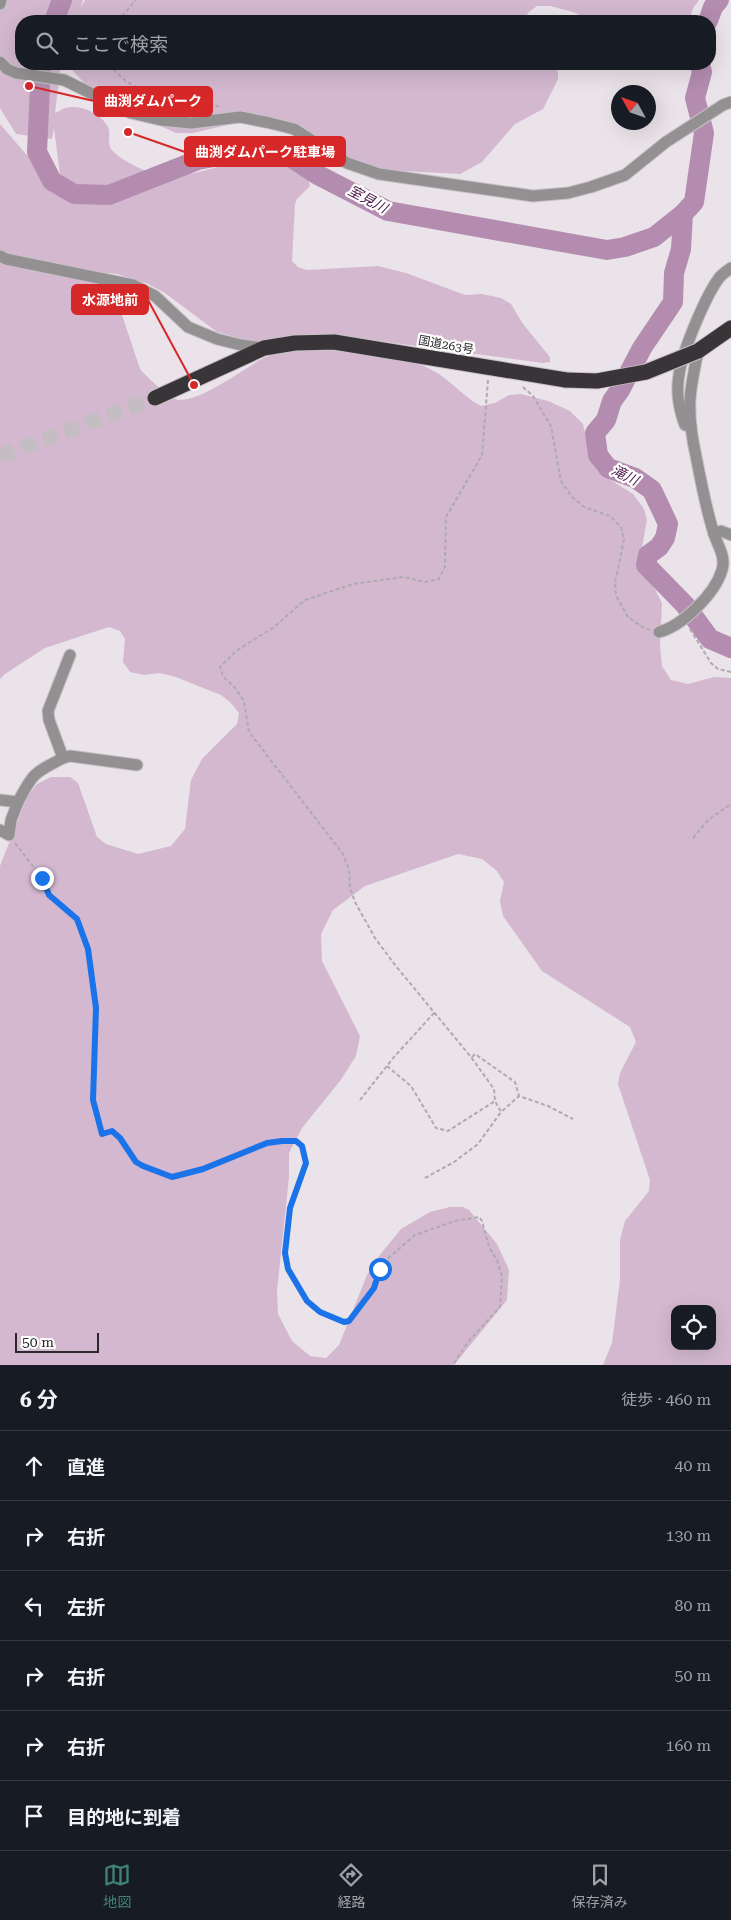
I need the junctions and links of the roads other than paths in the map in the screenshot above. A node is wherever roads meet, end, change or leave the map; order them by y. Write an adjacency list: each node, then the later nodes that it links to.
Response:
1 (1, 0): 2 (street)
2 (0, 4)
3 (0, 62): 5 (street)
4 (731, 95): 5 (street)
5 (727, 103)
6 (0, 256): 9 (street)
7 (731, 268): 12 (street)
8 (731, 328): 10 (highway, 国道263号)
9 (264, 348): 10 (highway, 国道263号, bridge); 11 (highway, 国道263号)
10 (698, 351): 12 (street)
11 (155, 398)
12 (691, 426): 13 (street)
13 (714, 534): 14 (street); 15 (street)
14 (731, 535)
15 (659, 632)
16 (70, 656): 17 (street)
17 (63, 758): 18 (street); 20 (street)
18 (137, 764)
19 (0, 800): 20 (street)
20 (18, 802): 21 (street)
21 (4, 833)

